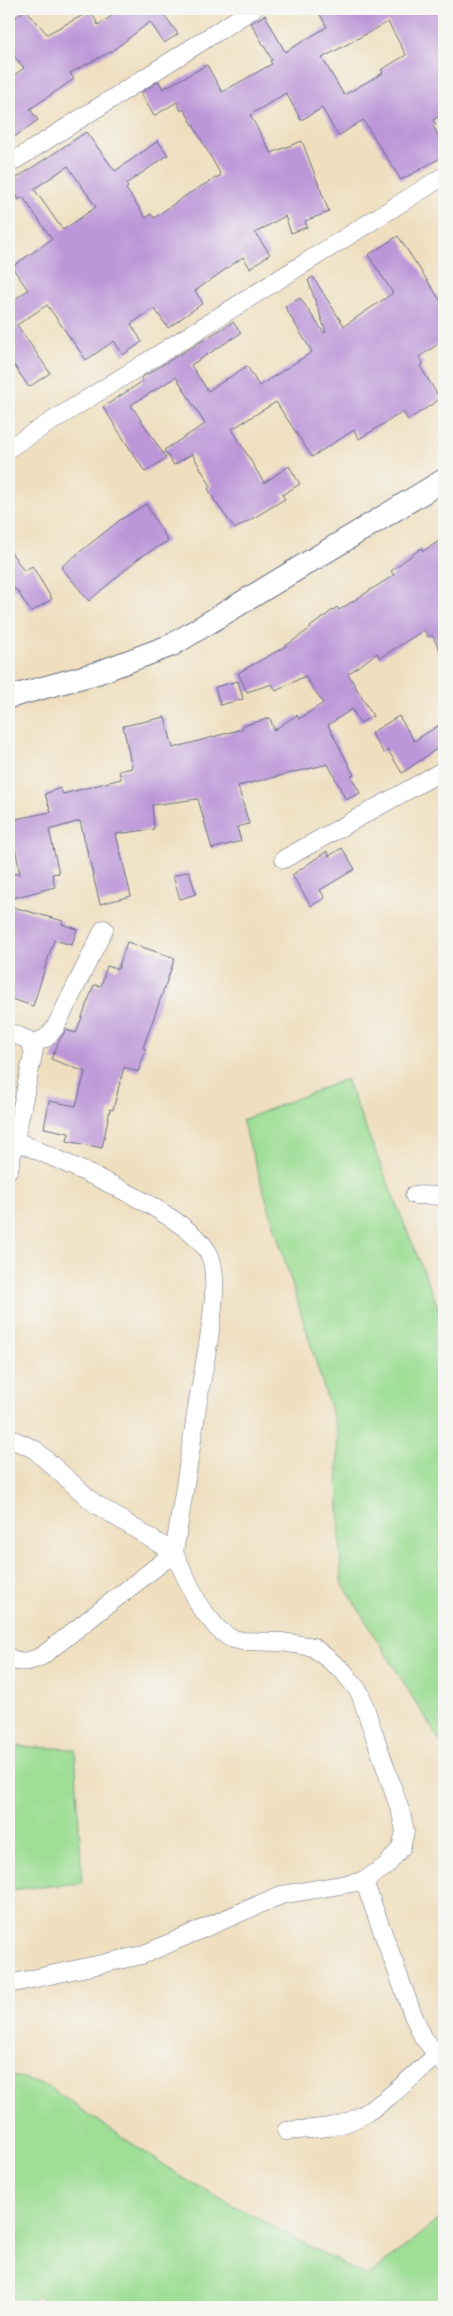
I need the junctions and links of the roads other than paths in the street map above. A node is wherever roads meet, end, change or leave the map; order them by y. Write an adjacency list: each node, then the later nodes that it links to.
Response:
1 (253, 9): 2 (street)
2 (9, 164)
3 (444, 176): 4 (street)
4 (9, 448)
5 (444, 480): 6 (street)
6 (9, 697)
7 (444, 770): 8 (street)
8 (284, 858)
9 (104, 929): 11 (street)
10 (9, 1032): 11 (street)
11 (32, 1044): 12 (street)
12 (16, 1141): 13 (street); 17 (street)
13 (9, 1169)
14 (414, 1195): 15 (street)
15 (444, 1196)
16 (9, 1438): 17 (street)
17 (174, 1553): 18 (street); 19 (street)
18 (9, 1658)
19 (364, 1881): 20 (street); 21 (street)
20 (9, 1984)
21 (441, 2059): 22 (street)
22 (286, 2131)

